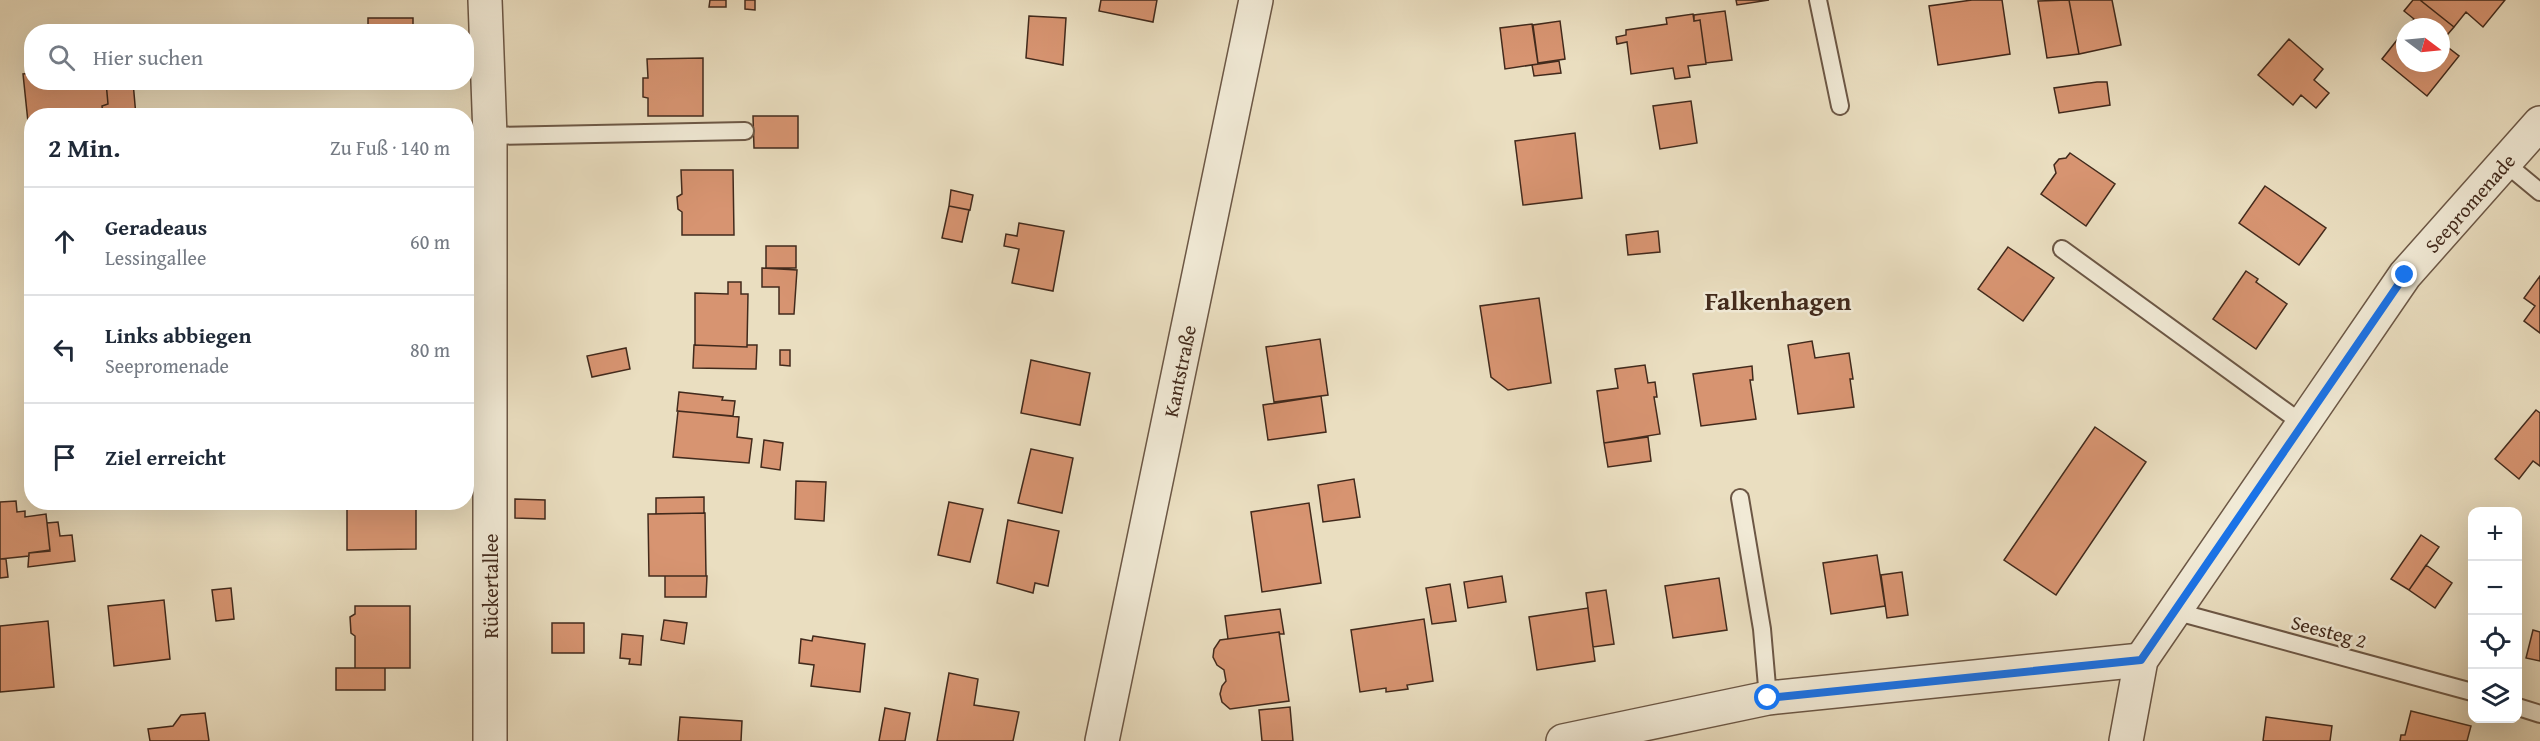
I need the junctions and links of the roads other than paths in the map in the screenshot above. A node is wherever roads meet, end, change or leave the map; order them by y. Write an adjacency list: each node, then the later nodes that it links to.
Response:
1 (485, 0): 7 (street, Rückertallee)
2 (1256, 0): 20 (street, Kantstraße)
3 (1818, 0): 4 (lane)
4 (1840, 106)
5 (2540, 123): 8 (street, Seepromenade)
6 (745, 131): 7 (lane)
7 (490, 136): 19 (street, Rückertallee)
8 (2505, 163): 9 (lane); 11 (street, Seepromenade)
9 (2540, 192)
10 (2062, 249): 11 (lane)
11 (2303, 424): 13 (street, Seepromenade)
12 (1740, 498): 16 (lane)
13 (2174, 611): 14 (street, Seepromenade); 15 (lane, Seesteg 2)
14 (2141, 660): 16 (street); 22 (street, Seepromenade)
15 (2468, 691)
16 (1768, 698): 21 (street)
17 (2522, 709): 18 (lane)
18 (2540, 714)
19 (490, 741)
20 (1102, 741)
21 (1563, 741)
22 (2126, 741)

